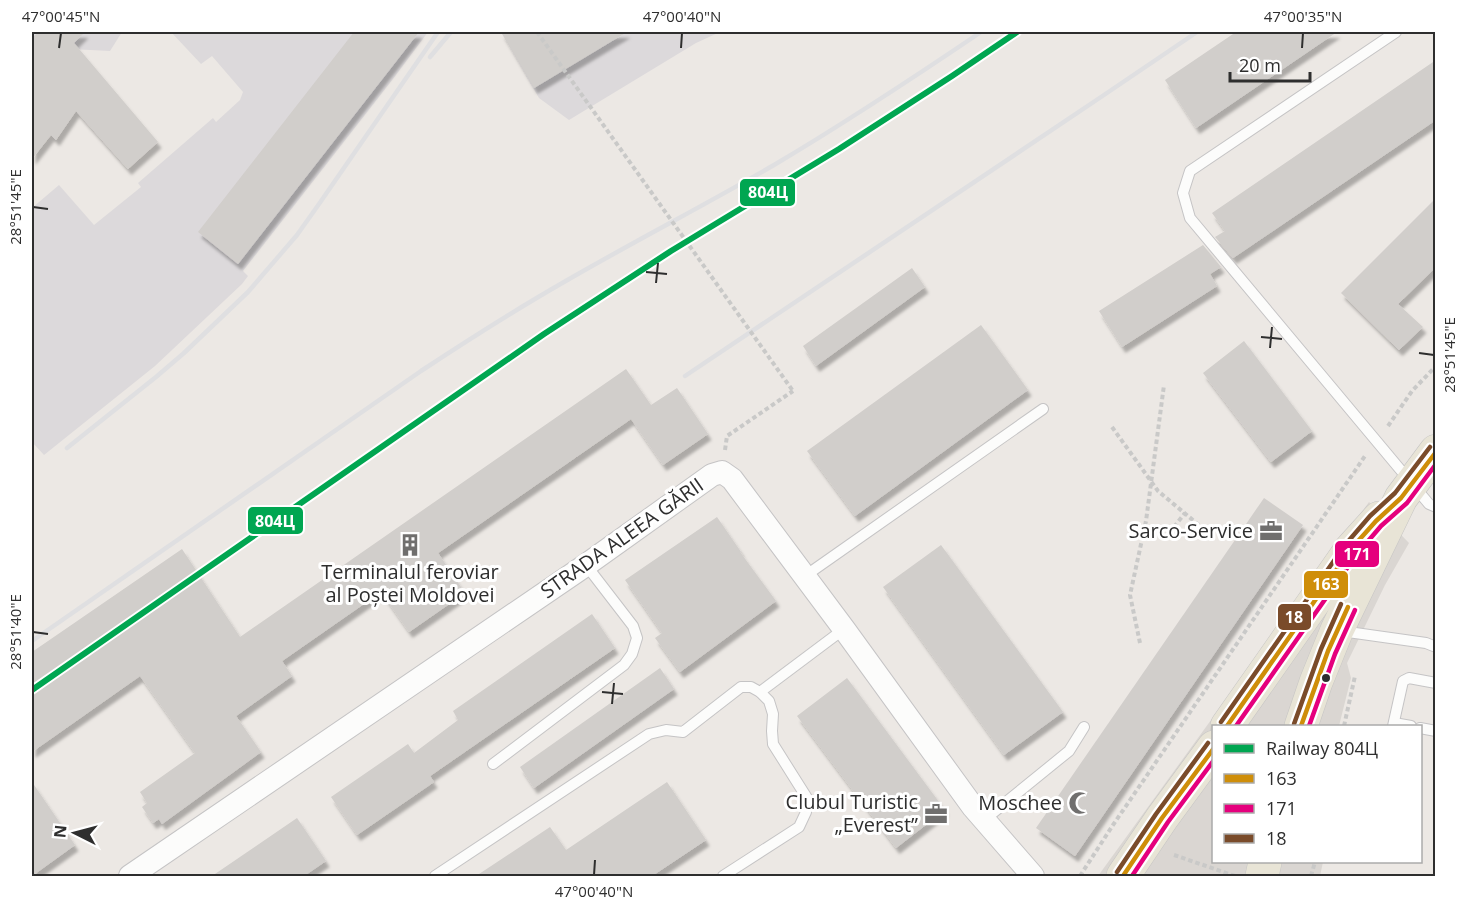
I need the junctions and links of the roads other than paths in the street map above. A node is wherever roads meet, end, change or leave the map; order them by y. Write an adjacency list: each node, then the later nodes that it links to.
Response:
1 (1396, 32): 4 (lane)
2 (1042, 409): 7 (lane)
3 (1436, 451): 4 (main road)
4 (1406, 491): 5 (lane); 9 (main road); 13 (main road)
5 (1436, 507)
6 (586, 565): 7 (street, STRADA ALEEA GĂRII); 18 (lane); 20 (street, STRADA ALEEA GĂRII)
7 (805, 576): 8 (street, STRADA ALEEA GĂRII)
8 (844, 629): 12 (lane); 19 (street, STRADA ALEEA GĂRII)
9 (1337, 630): 10 (lane); 14 (main road)
10 (1432, 644)
11 (1436, 683): 15 (lane)
12 (760, 692): 21 (lane); 22 (lane)
13 (1228, 725)
14 (1301, 725)
15 (1394, 725)
16 (1084, 727): 19 (lane)
17 (1210, 754): 24 (main road)
18 (493, 764)
19 (984, 820): 23 (street, STRADA ALEEA GĂRII)
20 (130, 876)
21 (435, 876)
22 (723, 876)
23 (1034, 876)
24 (1123, 876)

